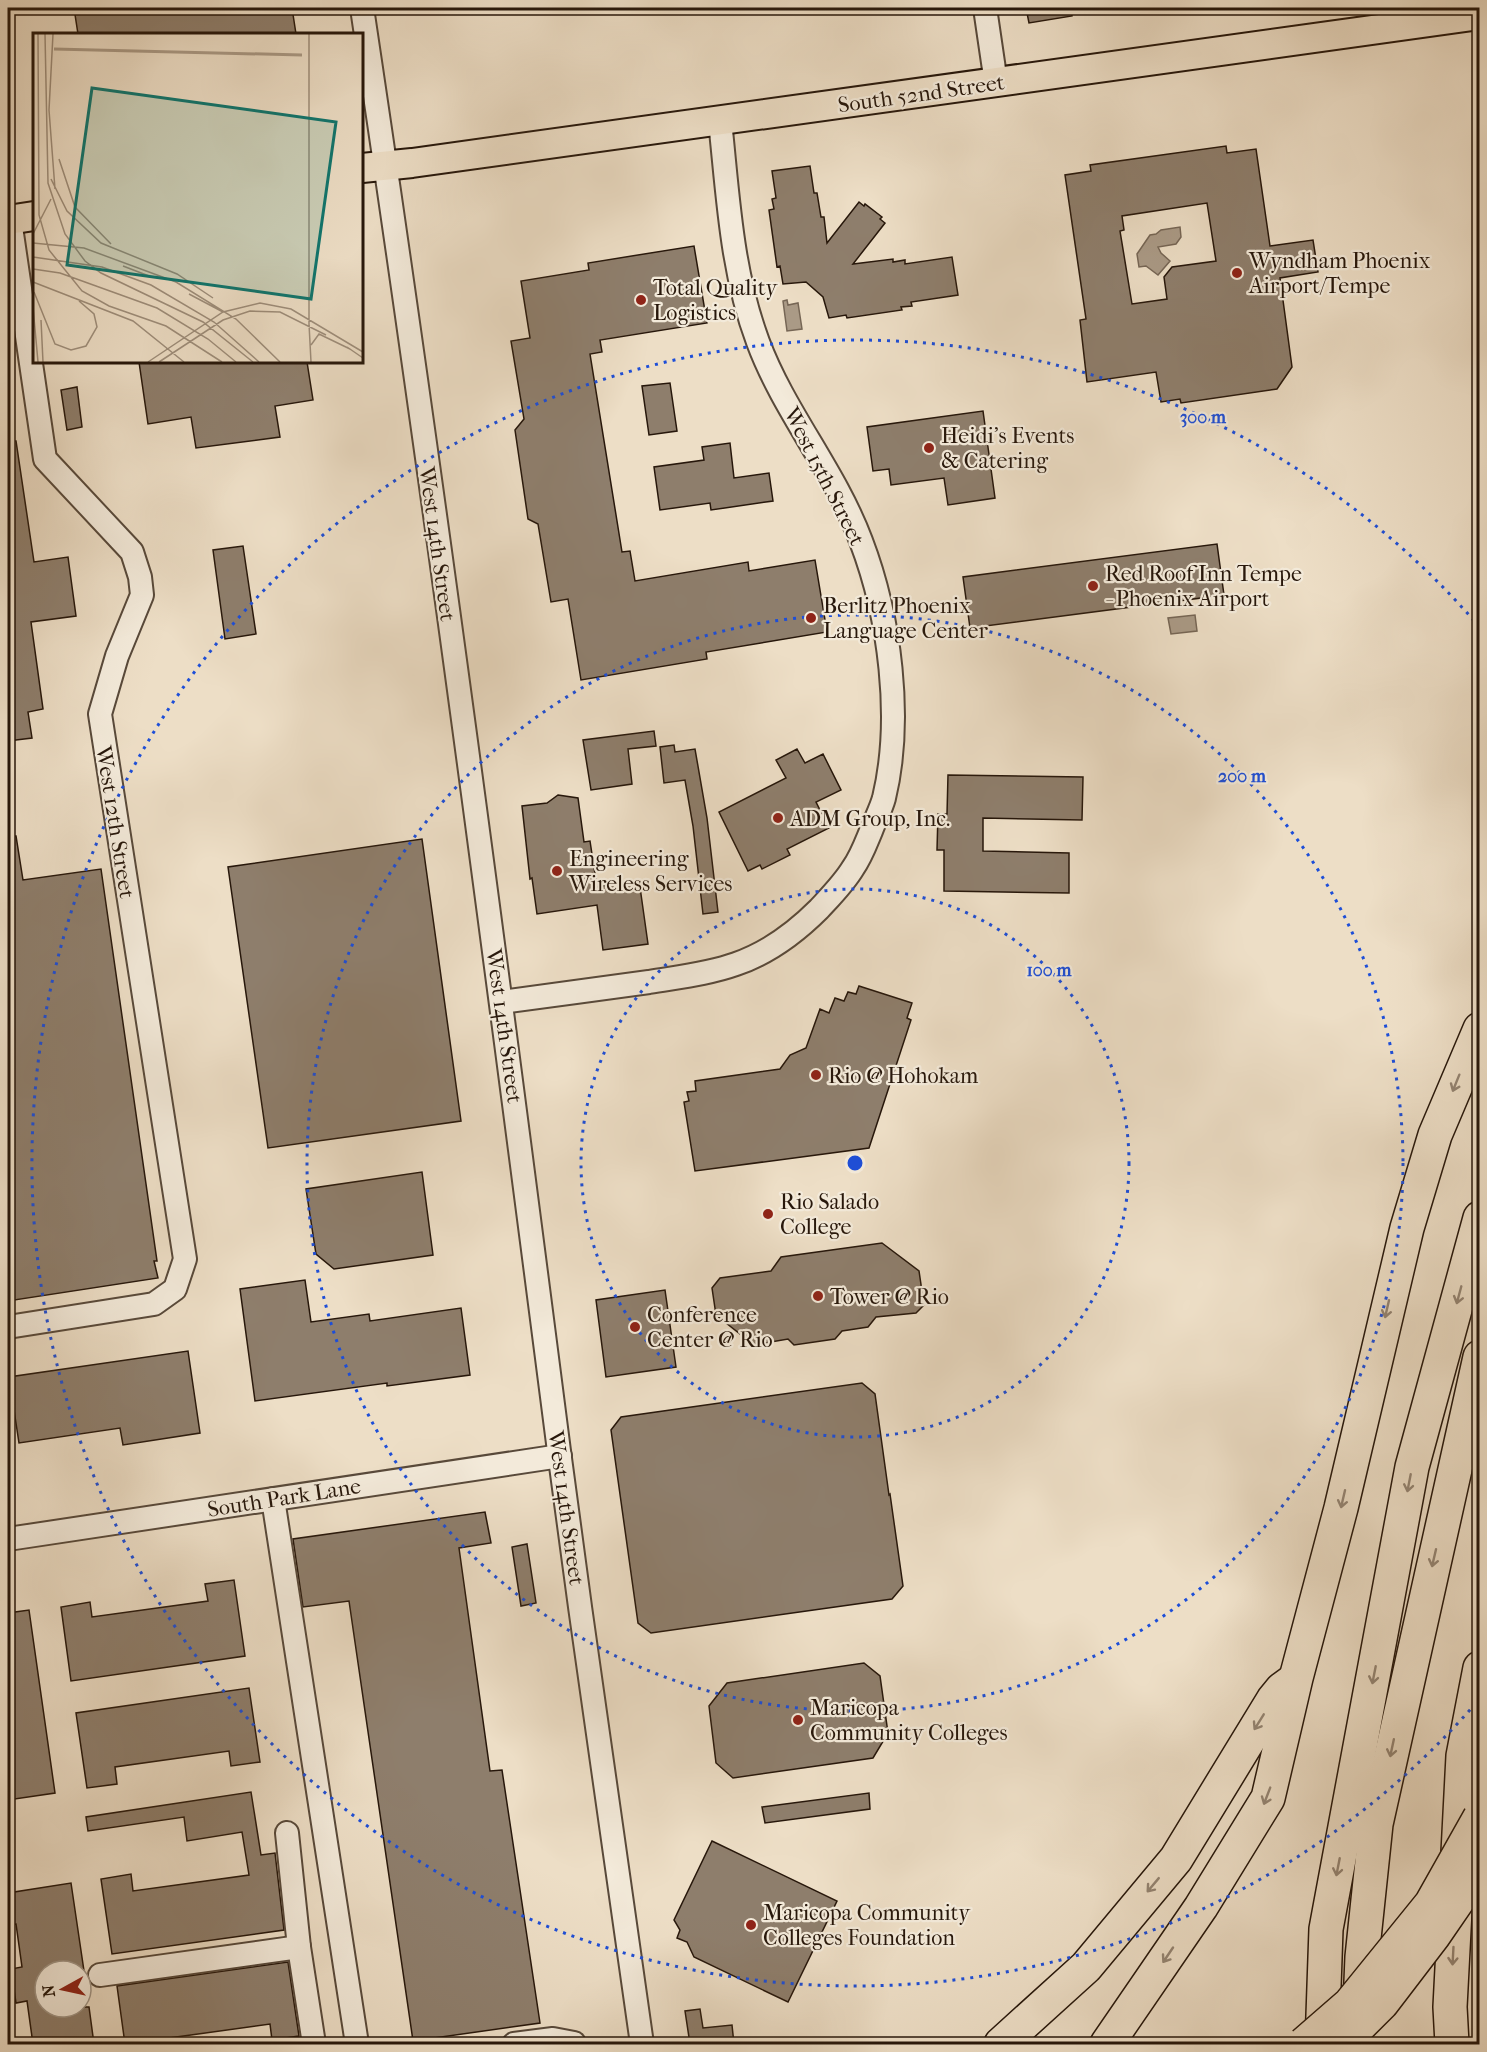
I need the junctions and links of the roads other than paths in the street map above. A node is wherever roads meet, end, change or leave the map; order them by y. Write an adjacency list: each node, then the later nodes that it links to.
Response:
1 (362, 8): 6 (street, West 14th Street)
2 (985, 8): 4 (street)
3 (1479, 15): 4 (main road, South 52nd Street)
4 (996, 82): 5 (main road, South 52nd Street)
5 (720, 121): 6 (main road, South 52nd Street); 10 (street, West 15th Street)
6 (373, 167): 10 (street, West 14th Street)
7 (17, 219): 8 (street, West 12th Street)
8 (33, 356)
9 (34, 363): 13 (street, West 12th Street)
10 (502, 1002): 15 (street, West 14th Street)
11 (1479, 1029): 19 (highway, one-way to 19)
12 (1479, 1218): 33 (highway, one-way to 33)
13 (8, 1327)
14 (1479, 1357): 35 (highway, one-way to 35)
15 (560, 1456): 16 (street, South Park Lane); 29 (street, West 14th Street)
16 (273, 1499): 17 (street, South Park Lane); 27 (street)
17 (8, 1539)
18 (1479, 1668): 36 (highway, one-way to 36)
19 (1296, 1678): 30 (highway, one-way to 30); 31 (highway, one-way to 31)
20 (1479, 1817): 32 (highway, bridge)
21 (287, 1833): 23 (street)
22 (1479, 1869): 34 (highway, bridge)
23 (299, 1947): 24 (street); 26 (street)
24 (100, 1975)
25 (574, 2043): 28 (street)
26 (314, 2044)
27 (357, 2044)
28 (514, 2044)
29 (642, 2044)
30 (1002, 2044)
31 (1107, 2044)
32 (1304, 2044)
33 (1322, 2044)
34 (1341, 2044)
35 (1358, 2044)
36 (1452, 2044)

